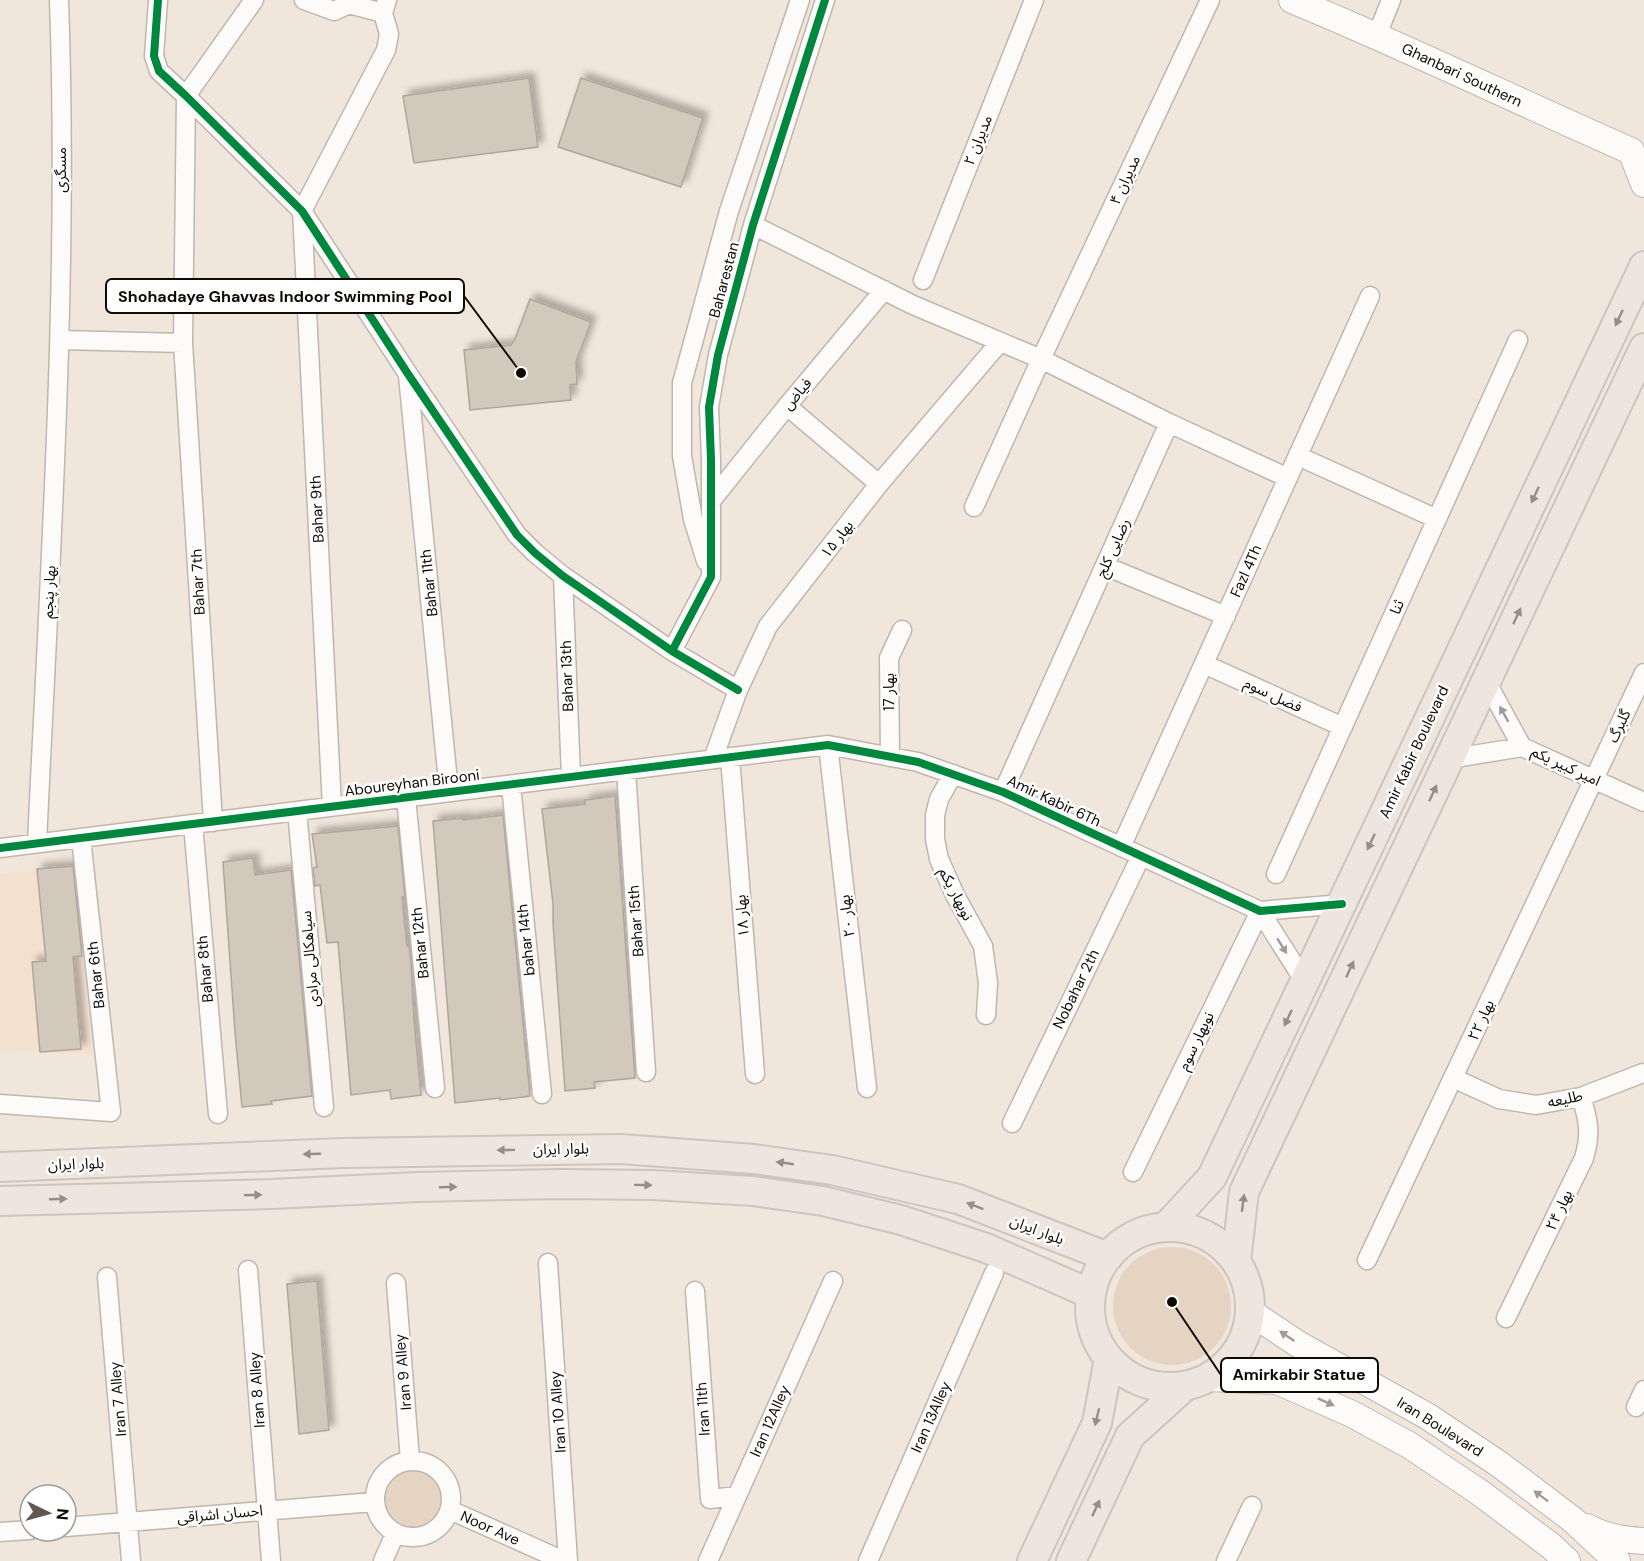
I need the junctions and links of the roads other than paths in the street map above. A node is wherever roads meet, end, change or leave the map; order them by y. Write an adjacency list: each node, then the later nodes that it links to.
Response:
1 (59, 0): 24 (street, مسگری)
2 (158, 0): 15 (street)
3 (254, 0): 15 (street)
4 (304, 0): 11 (street)
5 (800, 0): 41 (street, Baharestan)
6 (825, 0): 19 (street, Baharestan)
7 (1034, 0): 21 (street, مدیران ۲)
8 (1210, 0): 29 (street, مدیران ۴)
9 (1292, 0): 12 (main road, Ghanbari Southern)
10 (1391, 0): 14 (street)
11 (350, 2): 13 (street)
12 (1324, 6): 14 (main road, Ghanbari Southern)
13 (385, 7): 18 (street)
14 (1377, 35): 16 (main road, Ghanbari Southern)
15 (186, 96): 18 (street); 27 (street, Bahar 7th)
16 (1637, 150): 17 (main road)
17 (1644, 184)
18 (302, 212): 30 (street); 64 (street, Bahar 9th)
19 (753, 225): 22 (street); 36 (street, Baharestan)
20 (1644, 266): 74 (main road, Amir Kabir Boulevard, one-way to 74)
21 (923, 280)
22 (884, 290): 26 (street); 31 (street, فیاض)
23 (1370, 296): 33 (street, Fazl 4Th)
24 (60, 340): 27 (street); 69 (street, بهار پنجم)
25 (1518, 340): 38 (street, ثنا)
26 (1000, 342): 29 (street); 35 (street, بهار ۱۵)
27 (183, 343): 66 (street, Bahar 7th)
28 (1644, 348): 47 (main road, one-way to 28)
29 (1041, 359): 32 (street); 37 (street, مدیران ۴)
30 (408, 374): 40 (street); 60 (street, Bahar 11th)
31 (787, 406): 35 (street); 36 (street, فیاض)
32 (1169, 423): 34 (street); 39 (street, رضایی کلج)
33 (1298, 456): 34 (street, Fazl 4Th); 38 (street)
34 (1288, 478): 42 (street, Fazl 4Th)
35 (879, 484): 48 (street, بهار ۱۵)
36 (711, 501): 41 (street, Baharestan)
37 (974, 507)
38 (1437, 519): 49 (street, ثنا)
39 (1105, 566): 42 (street); 61 (street, رضایی کلج)
40 (563, 576): 44 (street); 57 (street, Bahar 13th)
41 (711, 578): 44 (street)
42 (1226, 616): 45 (street, Fazl 4Th)
43 (902, 630): 52 (street, بهار 17)
44 (672, 651): 48 (street)
45 (1204, 664): 49 (street, فضل سوم); 70 (street, Fazl 4Th)
46 (1644, 673): 58 (street, گلبرگ)
47 (1486, 681): 51 (street, one-way to 47); 54 (main road)
48 (738, 690): 53 (street, بهار ۱۵)
49 (1342, 727): 73 (street, ثنا)
50 (828, 745): 52 (street, Amir Kabir 6Th); 53 (street, Aboureyhan Birooni); 83 (street, بهار ۲۰)
51 (1522, 747): 54 (street, امیر کبیر یکم); 58 (street, امیر کبیر یکم)
52 (890, 757): 56 (street, Amir Kabir 6Th)
53 (722, 758): 55 (street, Aboureyhan Birooni); 80 (street, بهار ۱۸)
54 (1449, 759): 96 (main road, one-way to 54)
55 (626, 770): 57 (street, Aboureyhan Birooni); 78 (street, Bahar 15th)
56 (952, 774): 61 (street, Amir Kabir 6Th); 77 (street, نوبهار یکم)
57 (572, 777): 59 (street, Aboureyhan Birooni)
58 (1594, 780): 63 (street, امیر کبیر یکم); 81 (street, بهار ۲۲)
59 (511, 785): 60 (street, Aboureyhan Birooni); 84 (street, bahar 14th)
60 (449, 792): 62 (street, Aboureyhan Birooni)
61 (1003, 792): 70 (street, Amir Kabir 6Th)
62 (406, 798): 64 (street, Aboureyhan Birooni); 82 (street, Bahar 12th)
63 (1644, 802)
64 (332, 807): 65 (street, Aboureyhan Birooni)
65 (297, 811): 66 (street, Aboureyhan Birooni); 87 (street, سیاهکالی مرادی)
66 (213, 822): 67 (street, Aboureyhan Birooni)
67 (193, 824): 68 (street, Aboureyhan Birooni); 88 (street, Bahar 8th)
68 (81, 838): 69 (street, Aboureyhan Birooni); 86 (street, Bahar 6th)
69 (37, 843): 71 (street, Aboureyhan Birooni)
70 (1121, 847): 72 (street, Amir Kabir 6Th)
71 (0, 848)
72 (1141, 856): 75 (street, Amir Kabir 6Th); 89 (street, Nobahar 2th)
73 (1276, 874)
74 (1342, 904): 75 (street); 76 (main road, Amir Kabir Boulevard)
75 (1260, 911): 76 (street, one-way to 76); 91 (street, نوبهار سوم)
76 (1305, 982): 93 (main road, Amir Kabir Boulevard, one-way to 93)
77 (986, 1015)
78 (646, 1072)
79 (1644, 1072): 85 (street, طلیعه)
80 (754, 1074)
81 (1453, 1078): 85 (street, طلیعه); 95 (street, بهار ۲۲)
82 (435, 1088)
83 (867, 1088)
84 (542, 1094)
85 (1581, 1097): 106 (street, بهار ۲۴)
86 (0, 1104)
87 (324, 1107)
88 (218, 1114)
89 (1012, 1123)
90 (0, 1167): 94 (main road, بلوار ایران, one-way to 90)
91 (1133, 1172)
92 (0, 1201): 104 (main road, one-way to 104)
93 (1166, 1227): 94 (main road); 96 (main road)
94 (1108, 1257): 104 (main road)
95 (1367, 1260)
96 (1236, 1261): 105 (main road)
97 (548, 1263): 127 (street, Iran 10 Alley)
98 (248, 1270): 116 (street, Iran 8 Alley)
99 (994, 1273): 129 (street, Iran 13Alley)
100 (107, 1277): 118 (street, Iran 7 Alley)
101 (833, 1281): 112 (street, Iran 12Alley)
102 (396, 1283): 111 (street, Iran 9 Alley)
103 (695, 1292): 112 (street, Iran 11th)
104 (1091, 1294): 107 (main road)
105 (1250, 1312): 108 (main road); 117 (main road, Iran Boulevard, one-way to 105)
106 (1506, 1318)
107 (1109, 1359): 108 (main road); 130 (main road, one-way to 130)
108 (1196, 1382): 131 (main road, one-way to 108); 133 (main road, one-way to 133)
109 (1644, 1390): 110 (street)
110 (1636, 1407)
111 (410, 1460): 113 (street); 115 (street)
112 (737, 1496): 128 (street, Iran 12Alley)
113 (374, 1502): 116 (street, احسان اشراقی); 122 (street)
114 (1252, 1506): 132 (street)
115 (450, 1510): 122 (street); 127 (street, Noor Ave)
116 (267, 1511): 118 (street, احسان اشراقی); 125 (street, Iran 8 Alley)
117 (1573, 1520): 123 (main road); 134 (main road, Iran Boulevard)
118 (128, 1522): 119 (street, احسان اشراقی); 124 (street, Iran 7 Alley)
119 (78, 1526)
120 (18, 1531): 121 (street)
121 (0, 1532)
122 (395, 1534): 126 (street)
123 (1644, 1540)
124 (131, 1561)
125 (271, 1561)
126 (383, 1561)
127 (566, 1561)
128 (708, 1561)
129 (868, 1561)
130 (1032, 1561)
131 (1071, 1561)
132 (1226, 1561)
133 (1567, 1561)
134 (1617, 1561)

